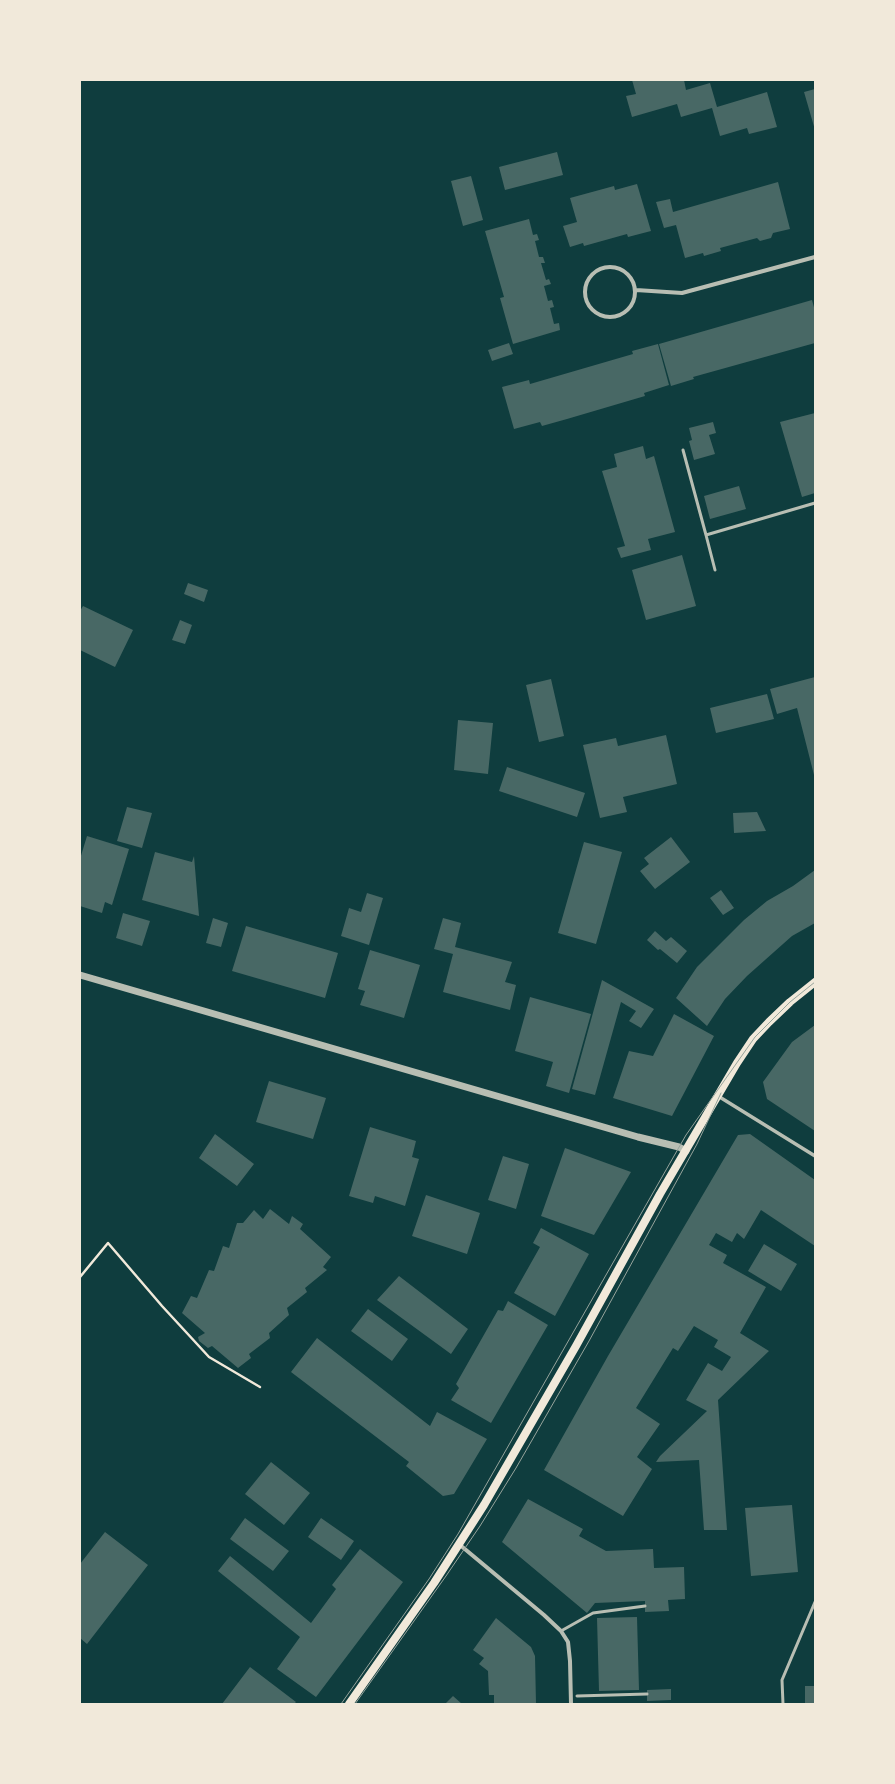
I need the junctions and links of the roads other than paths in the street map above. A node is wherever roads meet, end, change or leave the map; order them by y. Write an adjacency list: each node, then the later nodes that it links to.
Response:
1 (815, 257): 2 (street)
2 (636, 290): 2 (street)
3 (683, 450): 5 (lane)
4 (815, 503): 5 (lane)
5 (706, 534): 6 (lane)
6 (715, 570)
7 (80, 975): 10 (street)
8 (815, 982): 9 (main road)
9 (717, 1095): 10 (main road); 11 (street)
10 (686, 1151): 12 (main road)
11 (815, 1156)
12 (460, 1545): 15 (street); 18 (main road)
13 (815, 1602): 20 (lane)
14 (645, 1606): 15 (lane)
15 (561, 1631): 19 (street)
16 (647, 1694): 17 (lane)
17 (577, 1696)
18 (349, 1704)
19 (570, 1704)
20 (782, 1704)

